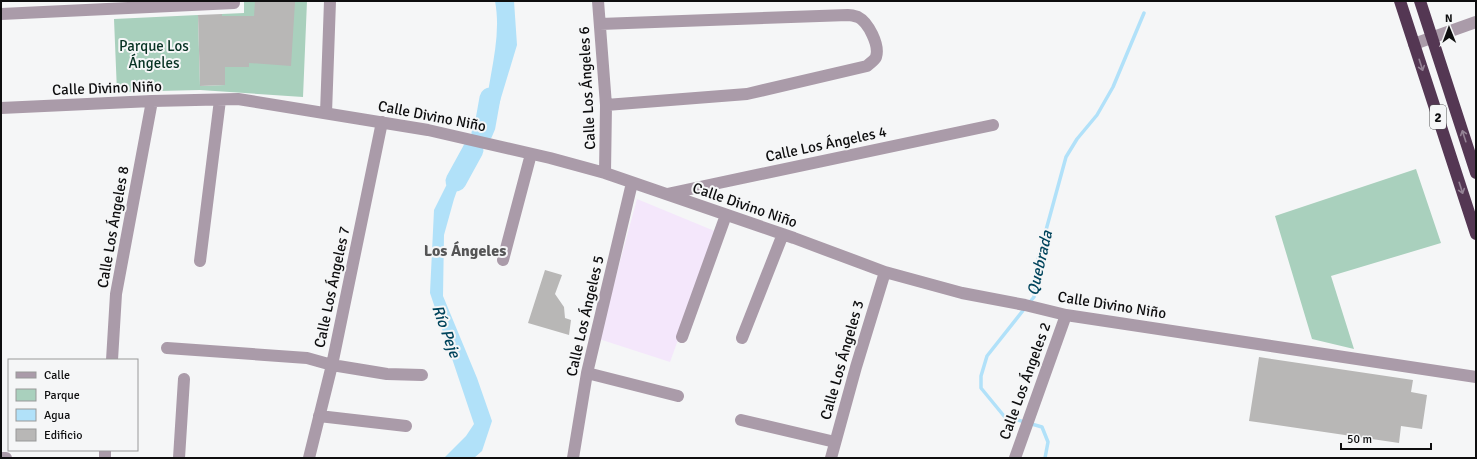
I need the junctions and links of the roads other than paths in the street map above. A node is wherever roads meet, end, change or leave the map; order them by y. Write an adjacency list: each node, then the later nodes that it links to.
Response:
1 (330, 1): 15 (street)
2 (598, 1): 8 (street, Calle Los Ángeles 6)
3 (1400, 1): 10 (highway, 2)
4 (1420, 1): 9 (highway, 2)
5 (234, 3): 6 (street)
6 (1, 14)
7 (1476, 22): 9 (street)
8 (600, 24): 13 (street, Calle Los Ángeles 6); 13 (street)
9 (1432, 38): 10 (street); 20 (highway, 2, one-way to 9)
10 (1414, 44): 25 (highway, 2, one-way to 25)
11 (220, 100): 12 (street, Calle Divino Niño); 15 (street, Calle Divino Niño); 27 (street)
12 (152, 101): 14 (street, Calle Divino Niño); 33 (street, Calle Los Ángeles 8)
13 (606, 105): 19 (street, Calle Los Ángeles 6)
14 (1, 108)
15 (326, 113): 16 (street, Calle Divino Niño)
16 (382, 122): 18 (street, Calle Divino Niño); 34 (street, Calle Los Ángeles 7)
17 (993, 125): 22 (street, Calle Los Ángeles 4)
18 (532, 154): 19 (street, Calle Divino Niño); 26 (street)
19 (605, 173): 21 (street, Calle Divino Niño)
20 (1476, 173)
21 (632, 183): 22 (street, Calle Divino Niño); 35 (street, Calle Los Ángeles 5)
22 (666, 194): 23 (street, Calle Divino Niño)
23 (726, 215): 24 (street, Calle Divino Niño); 30 (street)
24 (783, 234): 28 (street, Calle Divino Niño); 31 (street)
25 (1476, 234)
26 (503, 260)
27 (200, 261)
28 (885, 272): 29 (street, Calle Divino Niño); 43 (street, Calle Los Ángeles 3)
29 (1066, 315): 37 (street, Calle Divino Niño); 50 (street, Calle Los Ángeles 2)
30 (682, 337)
31 (742, 338)
32 (167, 348): 34 (street)
33 (112, 359)
34 (332, 366): 36 (street); 40 (street, Calle Los Ángeles 7)
35 (587, 374): 39 (street); 48 (street, Calle Los Ángeles 5)
36 (422, 375)
37 (1476, 377)
38 (184, 379): 46 (street)
39 (678, 396)
40 (319, 416): 42 (street); 47 (street, Calle Los Ángeles 7)
41 (741, 420): 43 (street)
42 (406, 426)
43 (835, 442): 49 (street, Calle Los Ángeles 3)
44 (1, 458): 45 (street)
45 (6, 458)
46 (179, 458)
47 (309, 458)
48 (573, 458)
49 (831, 458)
50 (1015, 458)

